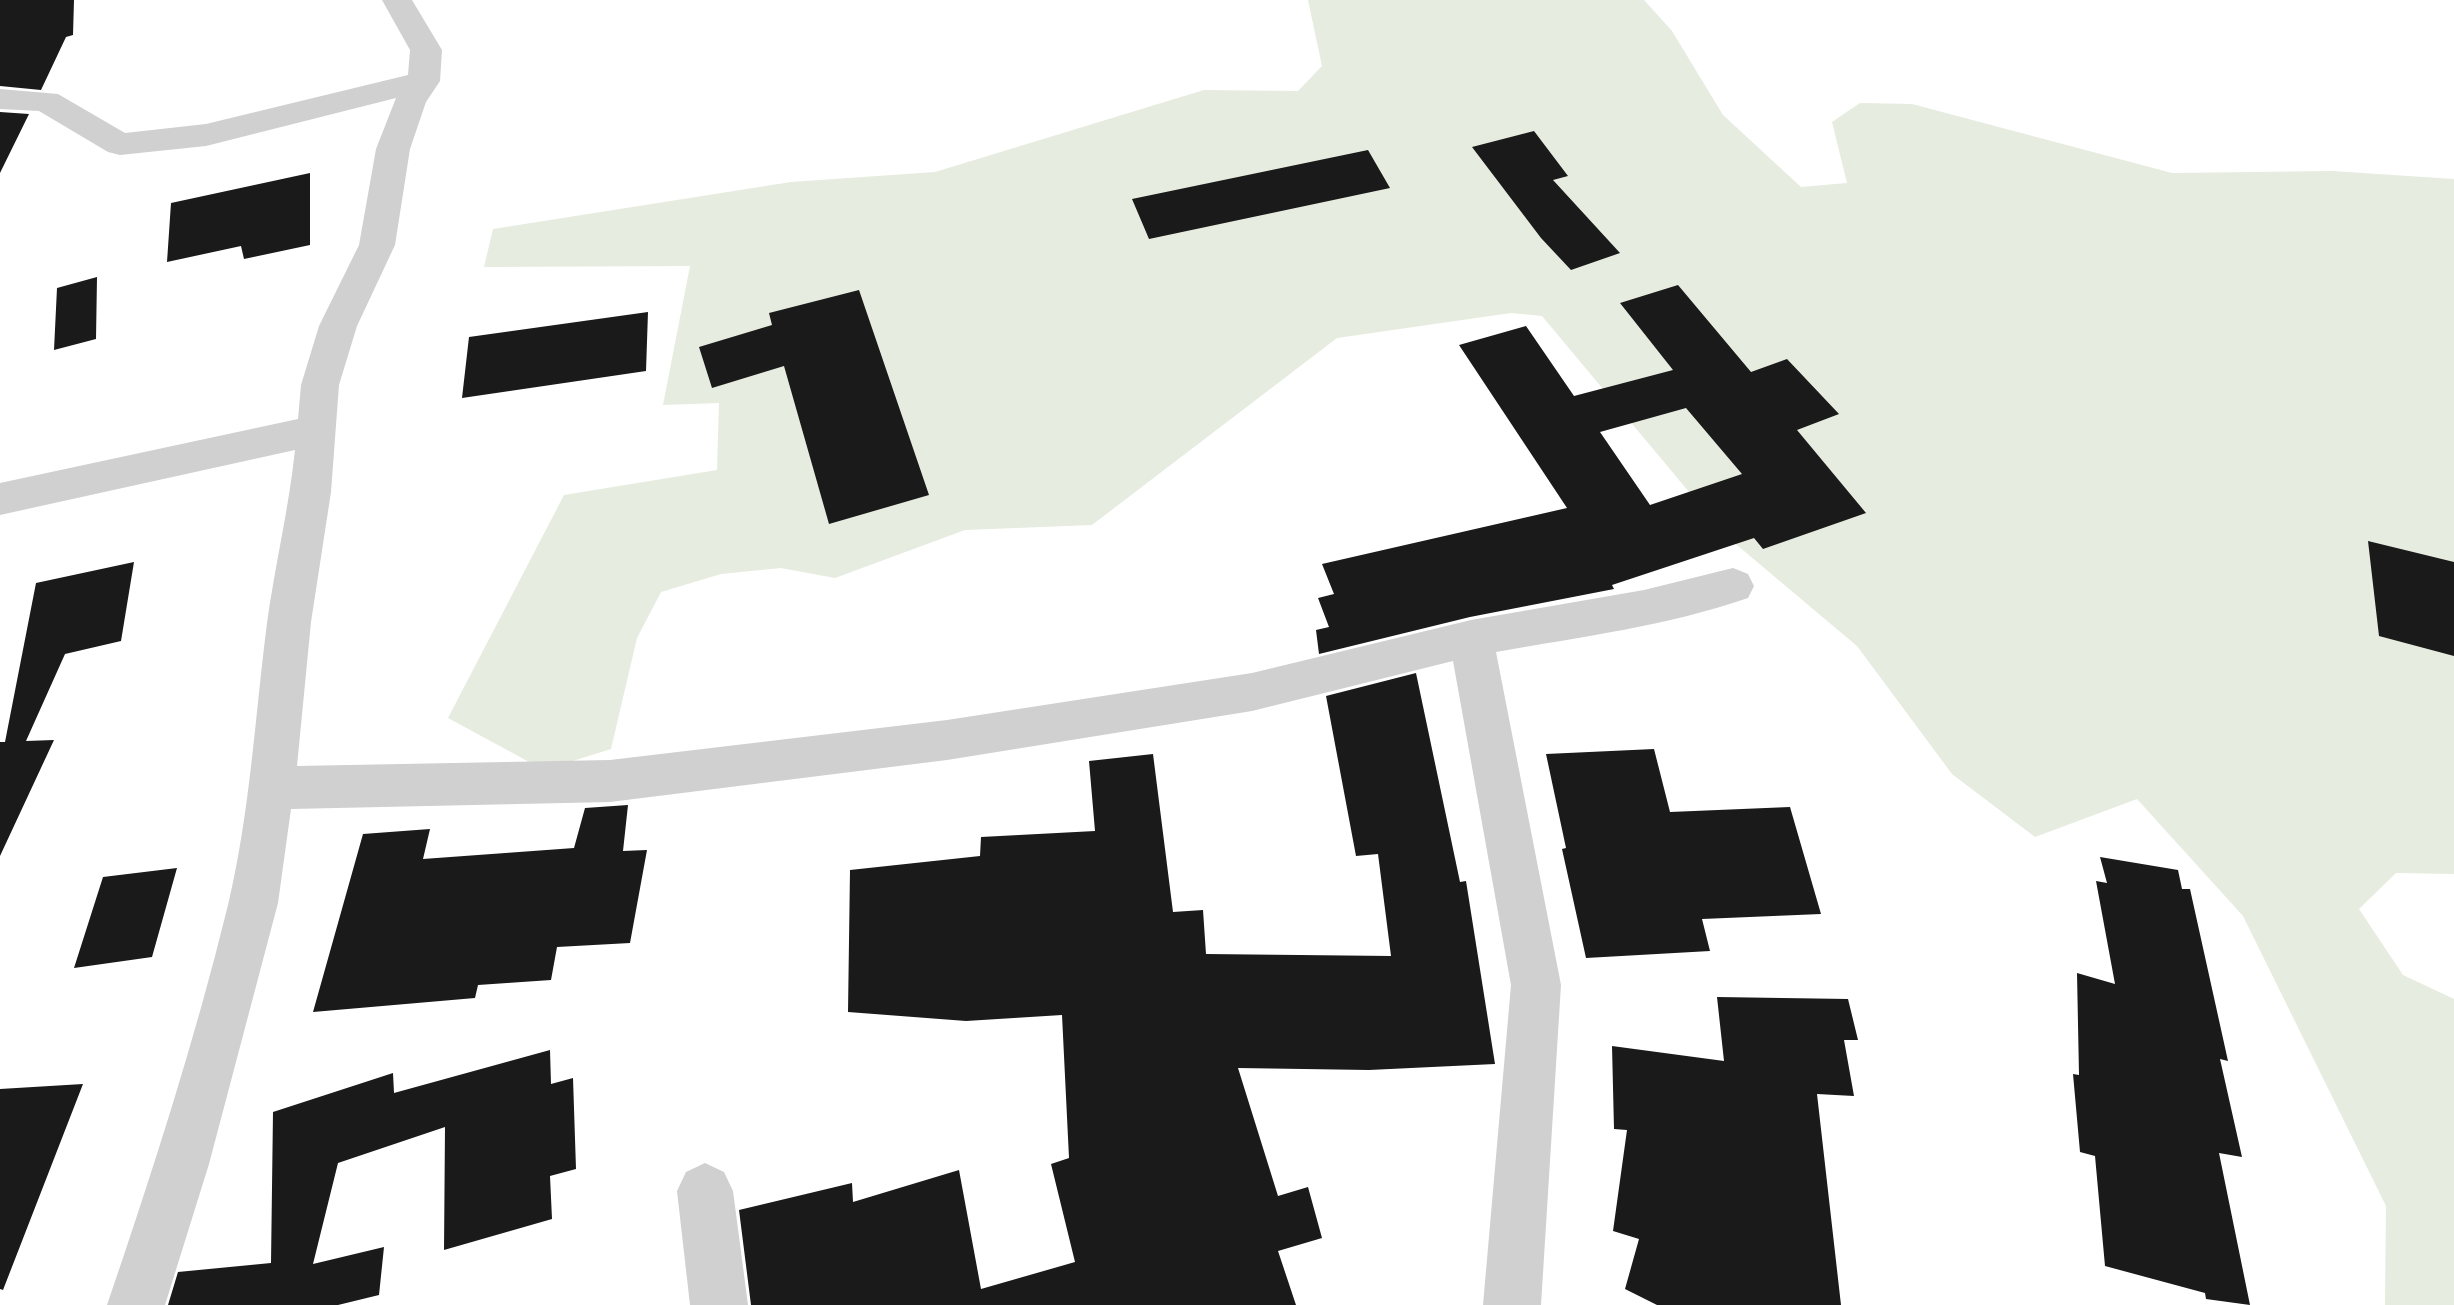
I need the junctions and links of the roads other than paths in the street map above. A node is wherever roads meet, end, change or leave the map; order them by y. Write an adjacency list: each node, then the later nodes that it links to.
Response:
1 (397, 0): 2 (street)
2 (424, 81): 3 (street); 4 (street)
3 (0, 99)
4 (316, 430): 5 (street); 8 (street)
5 (0, 499)
6 (1733, 586): 7 (street)
7 (1471, 638): 8 (street); 12 (street)
8 (271, 788): 10 (street)
9 (705, 1191): 11 (street)
10 (136, 1305)
11 (719, 1305)
12 (1512, 1305)

